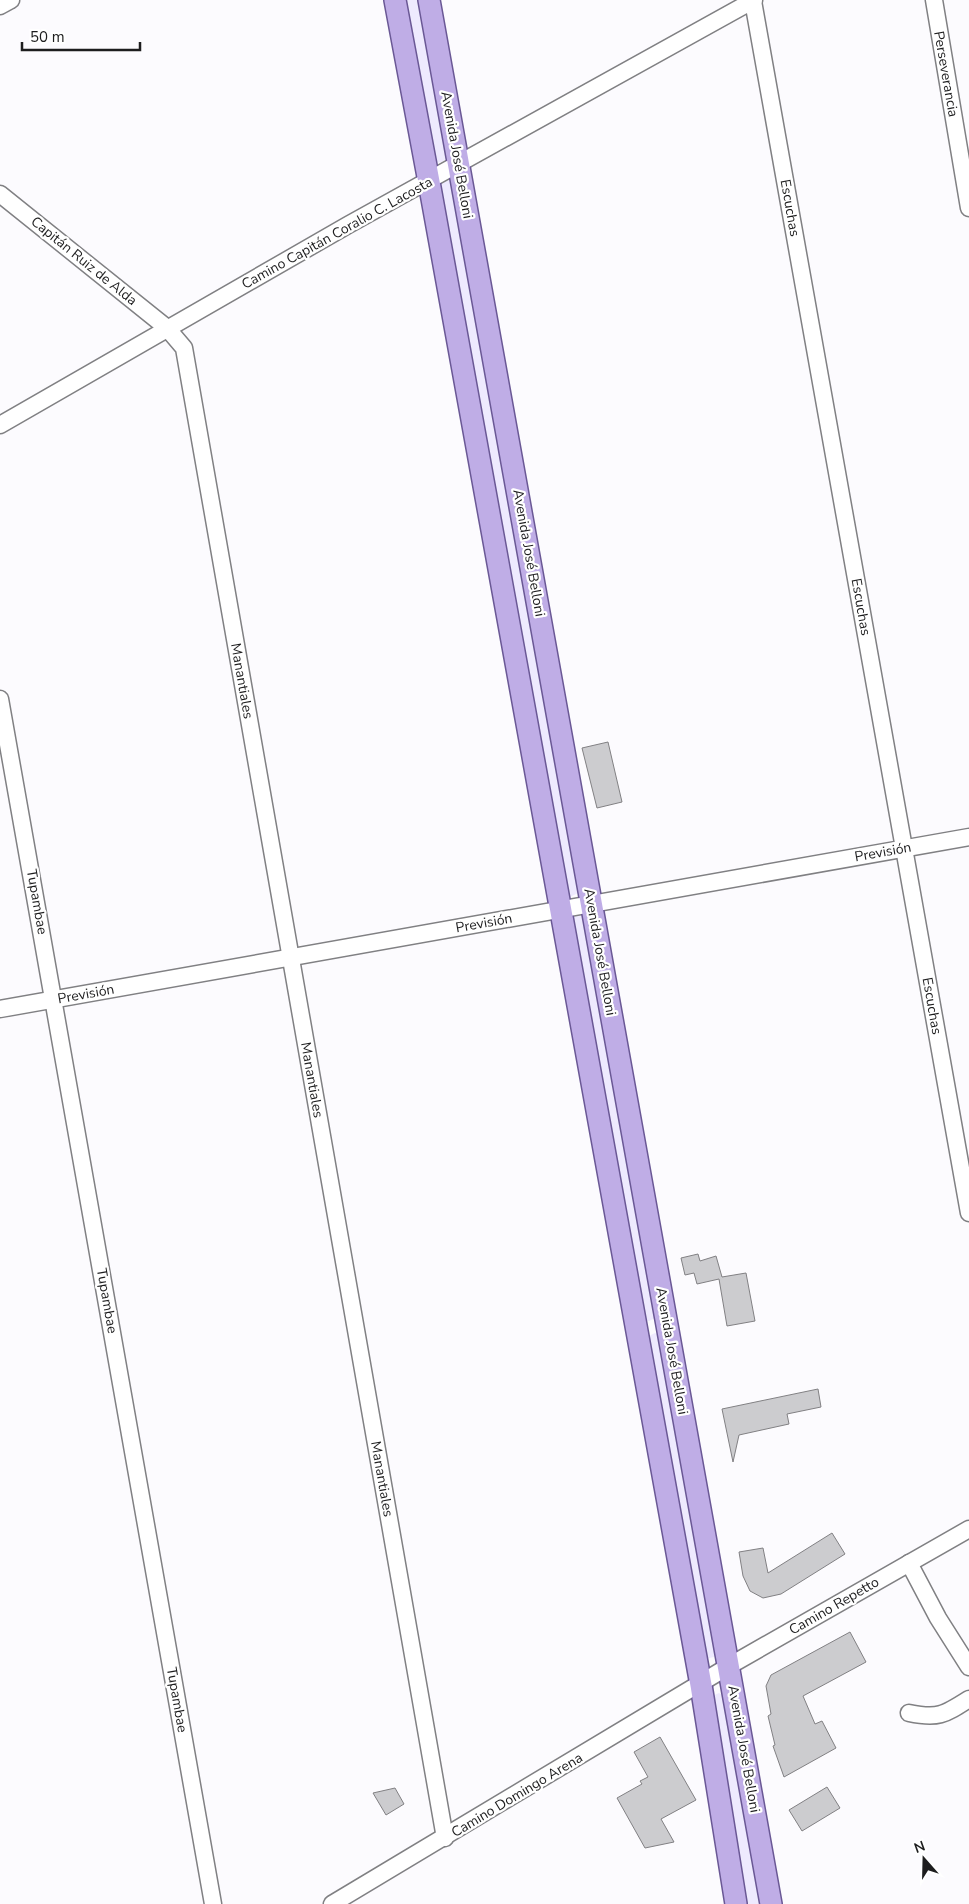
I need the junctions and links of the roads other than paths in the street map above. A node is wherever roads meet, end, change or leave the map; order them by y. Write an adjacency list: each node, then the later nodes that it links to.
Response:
1 (11, 0): 6 (street)
2 (394, 0): 8 (main road)
3 (429, 0): 7 (main road, Avenida José Belloni)
4 (754, 0): 7 (street, Camino Capitán Coralio C. Lacosta); 15 (street, Escuchas)
5 (934, 0): 10 (street, Perseverancia)
6 (0, 6)
7 (459, 165): 8 (street, Camino Capitán Coralio C. Lacosta); 16 (main road, Avenida José Belloni)
8 (429, 182): 11 (street, Camino Capitán Coralio C. Lacosta); 17 (main road)
9 (0, 194): 11 (street, Capitán Ruiz de Alda)
10 (969, 208)
11 (167, 328): 12 (street, Camino Capitán Coralio C. Lacosta); 18 (street, Manantiales)
12 (0, 425)
13 (0, 699): 19 (street, Tupambae)
14 (969, 837): 15 (street, Previsión)
15 (904, 849): 16 (street, Previsión); 21 (street, Escuchas)
16 (591, 904): 17 (street, Previsión); 22 (main road, Avenida José Belloni)
17 (560, 910): 18 (street, Previsión); 23 (main road)
18 (290, 957): 19 (street, Previsión); 31 (street, Manantiales)
19 (55, 999): 20 (street, Previsión); 32 (street, Tupambae)
20 (0, 1009)
21 (969, 1214)
22 (667, 1325): 23 (main road); 26 (main road, Avenida José Belloni)
23 (636, 1332): 28 (main road)
24 (969, 1529): 25 (street, Camino Repetto)
25 (909, 1563): 26 (street, Camino Repetto); 27 (street)
26 (729, 1666): 28 (street, Camino Repetto); 35 (main road, Avenida José Belloni)
27 (969, 1667)
28 (700, 1685): 31 (street, Camino Domingo Arena); 34 (main road)
29 (969, 1700): 30 (street)
30 (909, 1713)
31 (445, 1838): 33 (street, Camino Domingo Arena)
32 (213, 1904)
33 (332, 1904)
34 (736, 1904)
35 (771, 1904)

